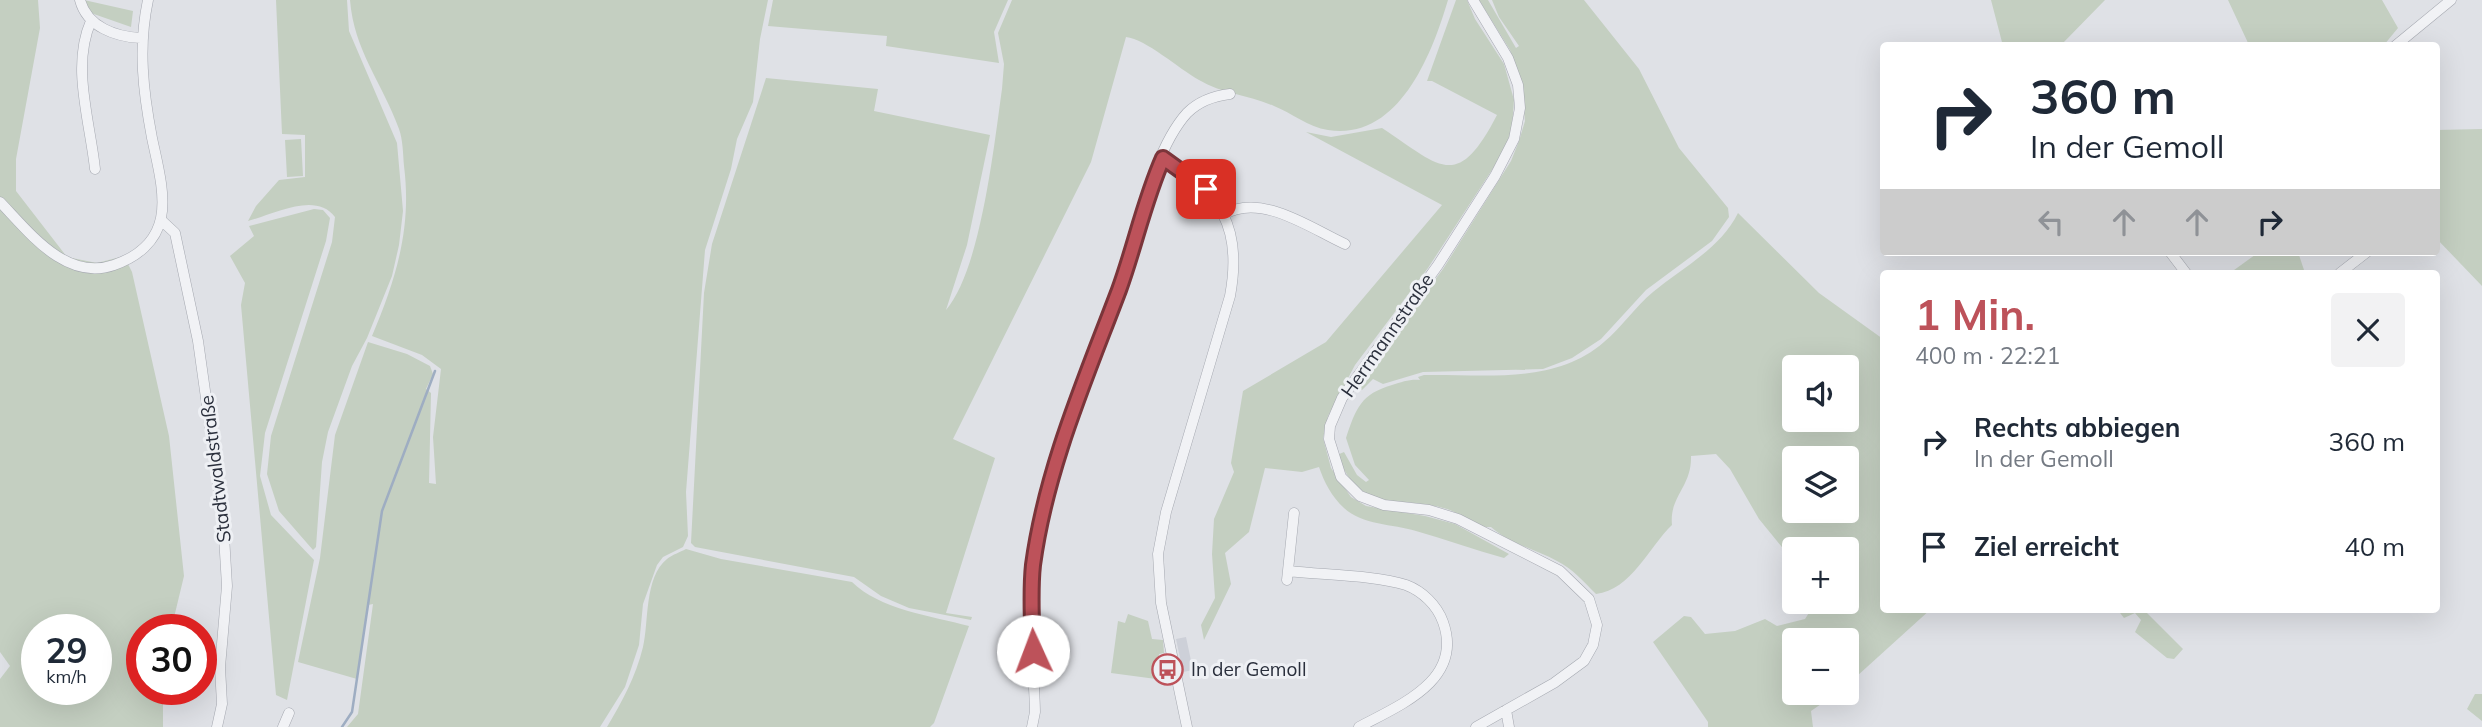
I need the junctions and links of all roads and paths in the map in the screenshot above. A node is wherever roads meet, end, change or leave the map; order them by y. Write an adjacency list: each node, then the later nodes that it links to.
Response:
1 (80, 0): 5 (street)
2 (148, 0): 6 (street)
3 (1473, 0): 20 (street, Herrmannstraße)
4 (2451, 0): 7 (street)
5 (91, 21): 6 (street); 10 (street)
6 (141, 38): 13 (street)
7 (2400, 42)
8 (1230, 94): 9 (street)
9 (1163, 158): 12 (street); 24 (street)
10 (94, 169)
11 (0, 202): 13 (street)
12 (1223, 215): 14 (street); 25 (street)
13 (161, 219): 22 (street, Stadtwaldstraße)
14 (1345, 244)
15 (2173, 256): 17 (street)
16 (2362, 256): 18 (street)
17 (2184, 270)
18 (2344, 270)
19 (1294, 513): 26 (street)
20 (1506, 709): 27 (street, Herrmannstraße); 28 (street)
21 (289, 713): 23 (street)
22 (218, 727)
23 (284, 727)
24 (1032, 727)
25 (1187, 727)
26 (1359, 727)
27 (1476, 727)
28 (1509, 727)

